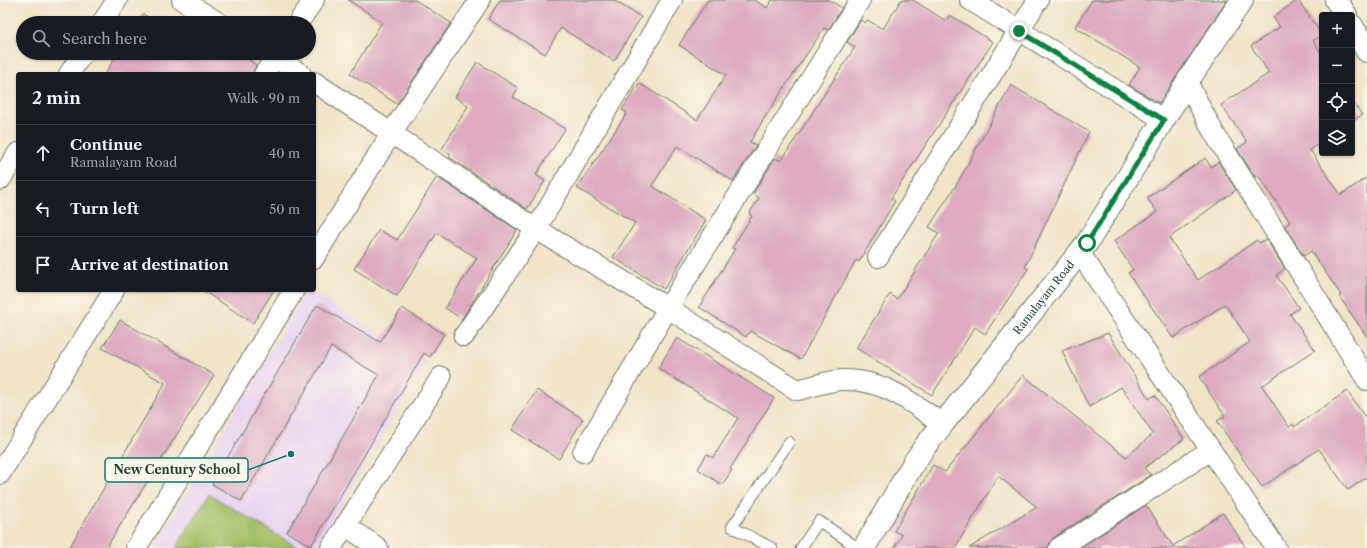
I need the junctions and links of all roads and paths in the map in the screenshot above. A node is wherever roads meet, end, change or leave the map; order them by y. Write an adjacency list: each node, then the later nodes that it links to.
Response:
1 (117, 0): 12 (street)
2 (182, 0): 13 (street)
3 (314, 0): 14 (street)
4 (480, 0): 27 (street)
5 (672, 0): 30 (street)
6 (860, 0): 36 (street)
7 (970, 0): 15 (street)
8 (1038, 0): 15 (street)
9 (1242, 0): 24 (street, Ramalayam Road)
10 (1336, 0): 11 (street)
11 (1344, 12)
12 (107, 16)
13 (208, 16)
14 (303, 16)
15 (1019, 31): 26 (street); 33 (street)
16 (1355, 31): 17 (street)
17 (1367, 51)
18 (78, 60): 21 (street)
19 (271, 60): 22 (street)
20 (282, 60): 23 (street)
21 (70, 72)
22 (265, 72)
23 (298, 72)
24 (1187, 82): 26 (street, Ramalayam Road); 39 (street)
25 (316, 83): 27 (street)
26 (1164, 120): 31 (street, Ramalayam Road)
27 (392, 132): 30 (street); 32 (street)
28 (16, 156): 29 (street)
29 (0, 180)
30 (536, 229): 36 (street); 37 (street)
31 (1080, 253): 40 (street, Ramalayam Road); 42 (street)
32 (316, 255)
33 (878, 258)
34 (113, 292): 44 (street)
35 (293, 292): 46 (street)
36 (668, 308): 40 (street); 43 (street)
37 (464, 336)
38 (442, 377): 45 (street)
39 (1367, 380)
40 (942, 424): 52 (street, Ramalayam Road)
41 (789, 442): 49 (lane)
42 (1211, 450): 53 (street); 54 (street)
43 (583, 452)
44 (0, 474)
45 (345, 525): 47 (street); 48 (street)
46 (136, 548)
47 (331, 548)
48 (378, 548)
49 (772, 548)
50 (801, 548): 51 (lane)
51 (858, 548)
52 (864, 548)
53 (1059, 548)
54 (1276, 548)

